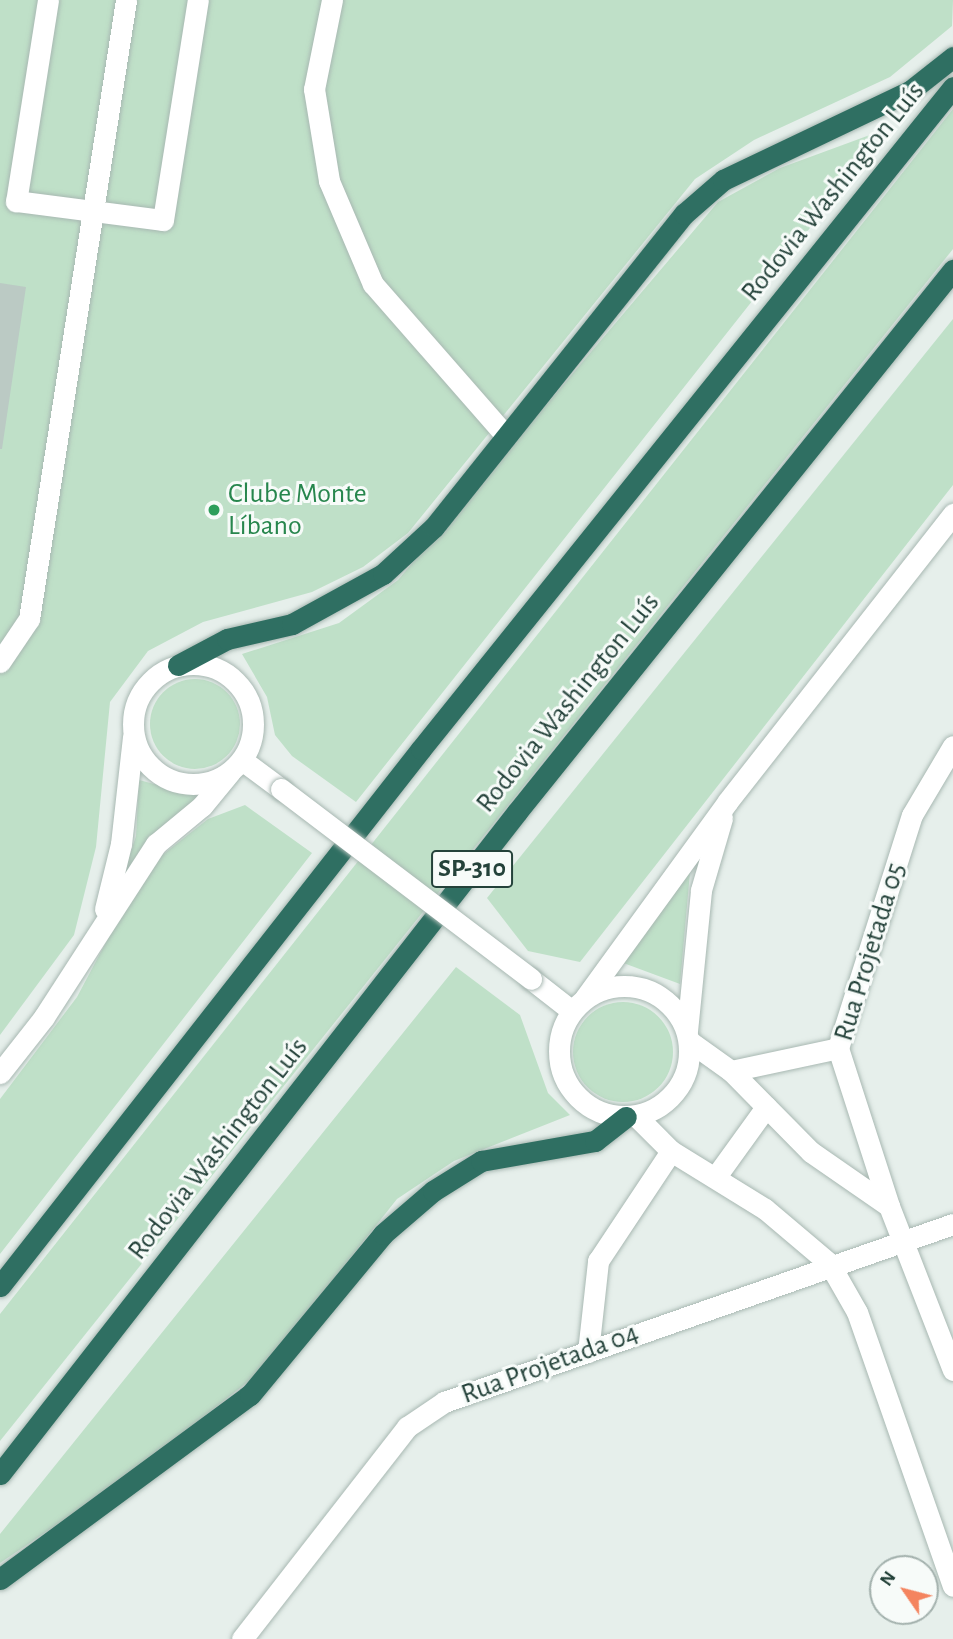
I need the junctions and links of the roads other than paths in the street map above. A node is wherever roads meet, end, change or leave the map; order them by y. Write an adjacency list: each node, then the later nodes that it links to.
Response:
1 (48, 0): 7 (street)
2 (126, 0): 7 (street)
3 (198, 0): 7 (street)
4 (332, 0): 9 (street)
5 (953, 57): 9 (highway)
6 (953, 87): 33 (highway, Rodovia Washington Luís)
7 (91, 211): 11 (street)
8 (953, 270): 36 (highway, Rodovia Washington Luís / SP-310)
9 (505, 435): 12 (highway)
10 (953, 514): 16 (street)
11 (0, 662)
12 (178, 665): 13 (street); 15 (street)
13 (133, 735): 15 (street); 17 (street)
14 (953, 746): 20 (street, Rua Projetada 05)
15 (236, 766): 17 (street); 18 (street, bridge)
16 (728, 801): 18 (street); 19 (street)
17 (102, 922): 22 (street)
18 (579, 1004): 19 (street); 24 (street)
19 (688, 1037): 21 (street); 24 (street)
20 (838, 1048): 21 (street); 25 (street, Rua Projetada 05)
21 (731, 1071): 23 (street)
22 (0, 1073)
23 (766, 1107): 27 (street); 28 (street)
24 (631, 1116): 26 (street); 37 (highway)
25 (867, 1139): 28 (street); 29 (street, Rua Projetada 05)
26 (671, 1151): 27 (street); 34 (street)
27 (717, 1175): 32 (street)
28 (845, 1176): 29 (street)
29 (889, 1206): 31 (street, Rua Projetada 05)
30 (953, 1224): 31 (street, Rua Projetada 04)
31 (906, 1240): 32 (street, Rua Projetada 04); 35 (street, Rua Projetada 05)
32 (829, 1263): 34 (street, Rua Projetada 04); 38 (street)
33 (0, 1286)
34 (588, 1352): 39 (street, Rua Projetada 04)
35 (953, 1370)
36 (0, 1474)
37 (0, 1579)
38 (953, 1586)
39 (242, 1639)

